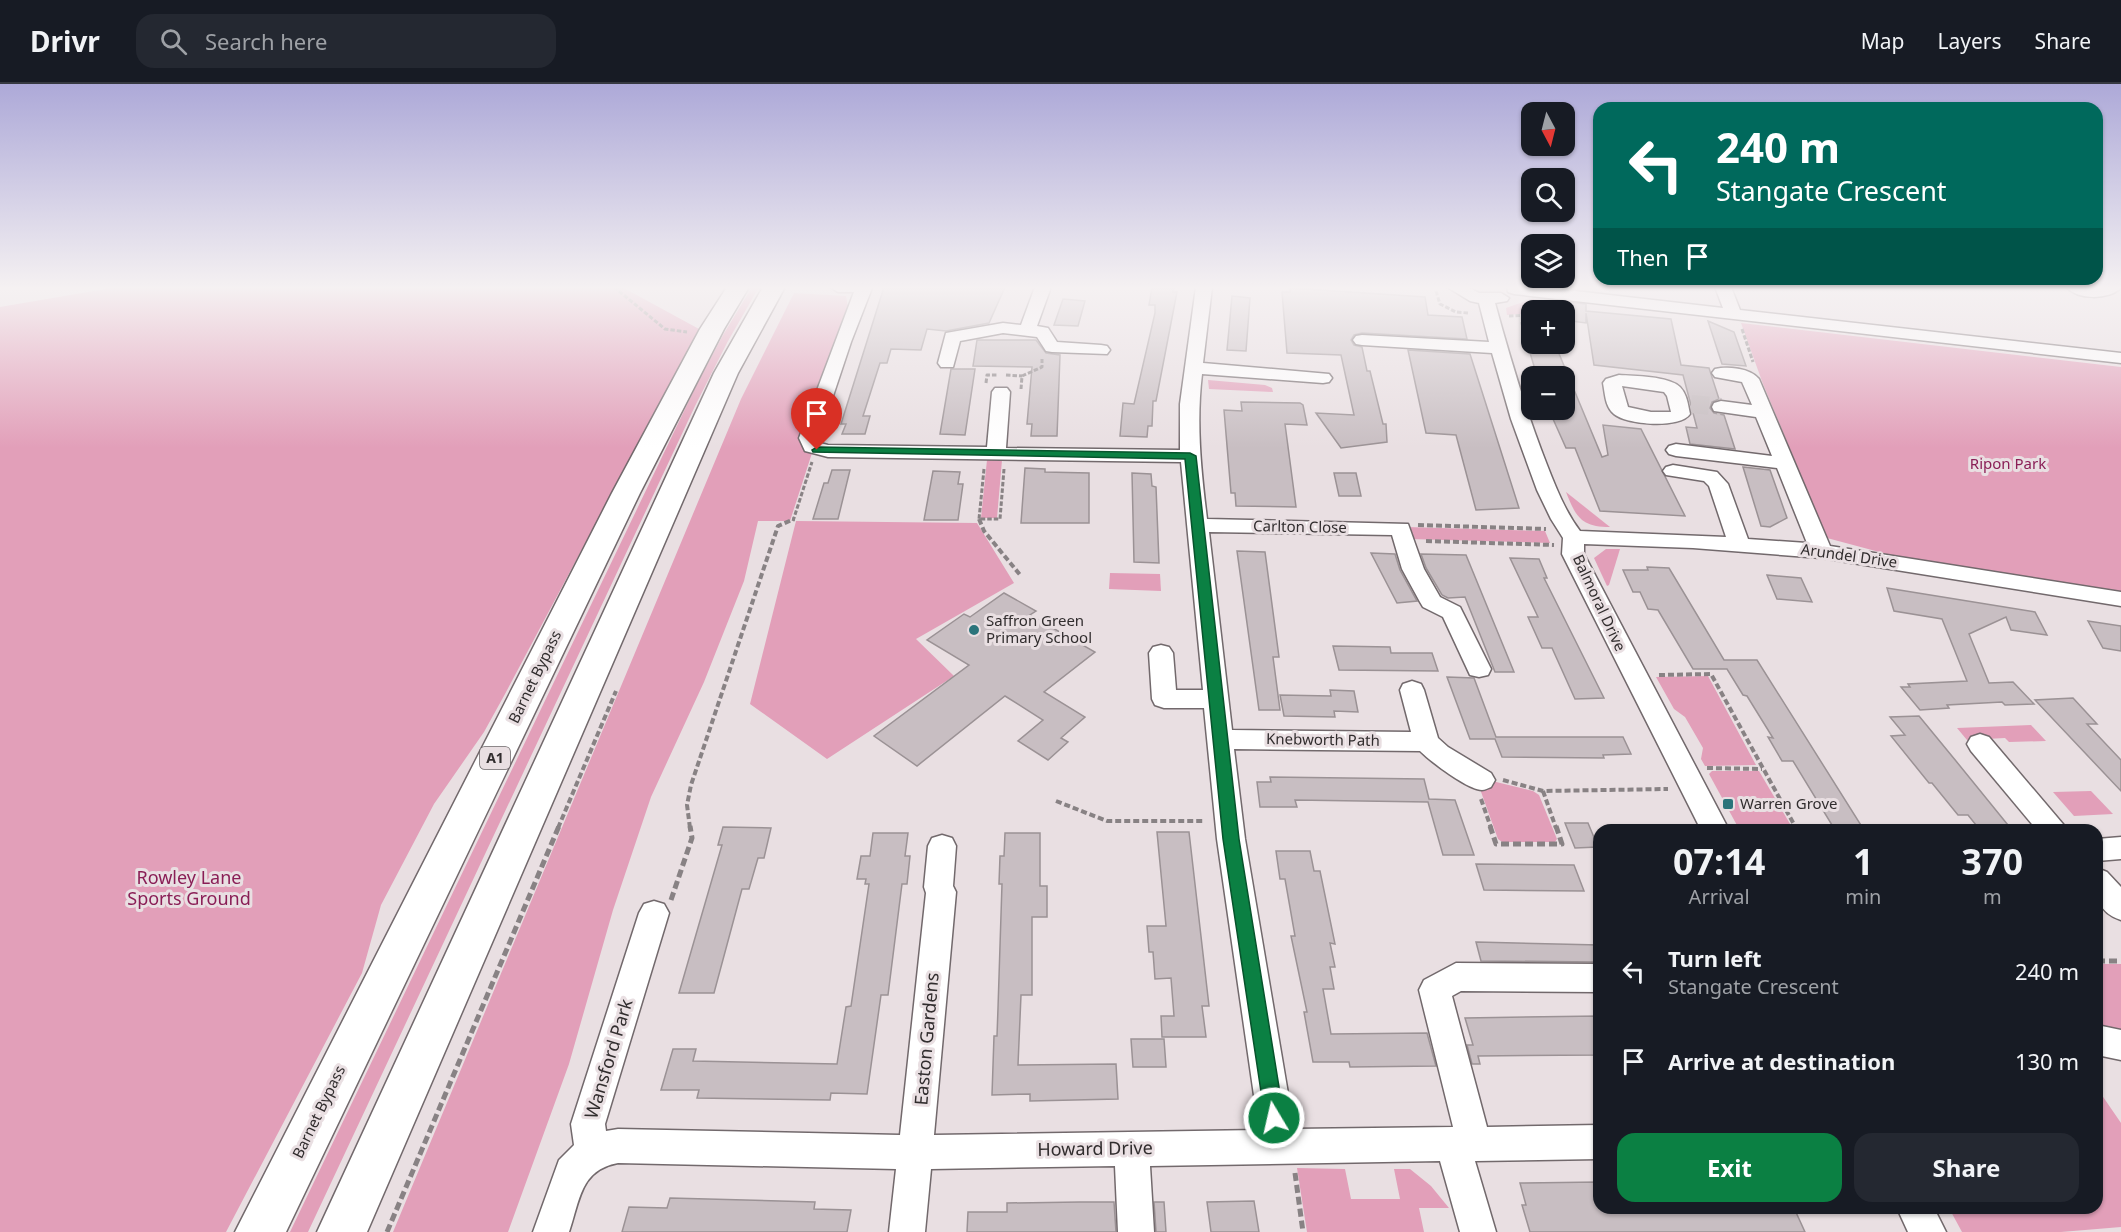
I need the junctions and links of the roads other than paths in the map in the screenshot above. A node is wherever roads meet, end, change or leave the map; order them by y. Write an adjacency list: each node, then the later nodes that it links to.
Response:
1 (706, 341): 56 (highway, Barnet Bypass / A1)
2 (744, 341): 57 (highway)
3 (843, 341): 21 (street)
4 (951, 341): 13 (street)
5 (1048, 341): 11 (street)
6 (1197, 341): 14 (street)
7 (1372, 341): 10 (street)
8 (1495, 341): 10 (street, Balmoral Drive)
9 (1968, 341): 12 (street)
10 (1498, 348): 26 (street, Balmoral Drive)
11 (1101, 350)
12 (2121, 358)
13 (947, 363)
14 (1194, 368): 16 (street); 22 (street)
15 (1721, 373): 19 (street)
16 (1323, 378)
17 (1001, 392): 21 (street)
18 (1721, 407): 19 (street)
19 (1763, 412): 23 (street)
20 (1676, 450): 23 (street)
21 (996, 453): 22 (street)
22 (1190, 456): 25 (street)
23 (1784, 463): 28 (street)
24 (1673, 471): 27 (street)
25 (1199, 525): 31 (street, Carlton Close); 33 (street)
26 (1572, 537): 27 (street, Arundel Drive); 38 (street, Balmoral Drive)
27 (1738, 543): 28 (street, Arundel Drive)
28 (1821, 551): 29 (street, Arundel Drive)
29 (2121, 599)
30 (1161, 652): 33 (street)
31 (1479, 669)
32 (1412, 690): 35 (street)
33 (1215, 699): 34 (street)
34 (1219, 739): 35 (street, Knebworth Path); 51 (street)
35 (1426, 742): 37 (street)
36 (1980, 744): 39 (street)
37 (1482, 780)
38 (1712, 824)
39 (2049, 824)
40 (942, 846): 54 (street, Easton Gardens)
41 (2121, 848): 42 (street)
42 (2103, 850)
43 (2103, 887): 44 (street)
44 (2121, 908)
45 (654, 913): 53 (street, Wansford Park)
46 (1593, 978): 50 (street)
47 (2103, 1041): 48 (street)
48 (2121, 1045)
49 (1593, 1142): 50 (street, Howard Drive)
50 (1464, 1144): 51 (street, Howard Drive); 61 (street)
51 (1285, 1146): 52 (street, Howard Drive)
52 (1132, 1149): 54 (street, Howard Drive); 60 (street)
53 (592, 1151): 54 (street, Howard Drive); 58 (street)
54 (916, 1152): 59 (street, Easton Gardens)
55 (1918, 1214): 62 (street)
56 (260, 1232)
57 (342, 1232)
58 (551, 1232)
59 (908, 1232)
60 (1136, 1232)
61 (1478, 1232)
62 (1928, 1232)

